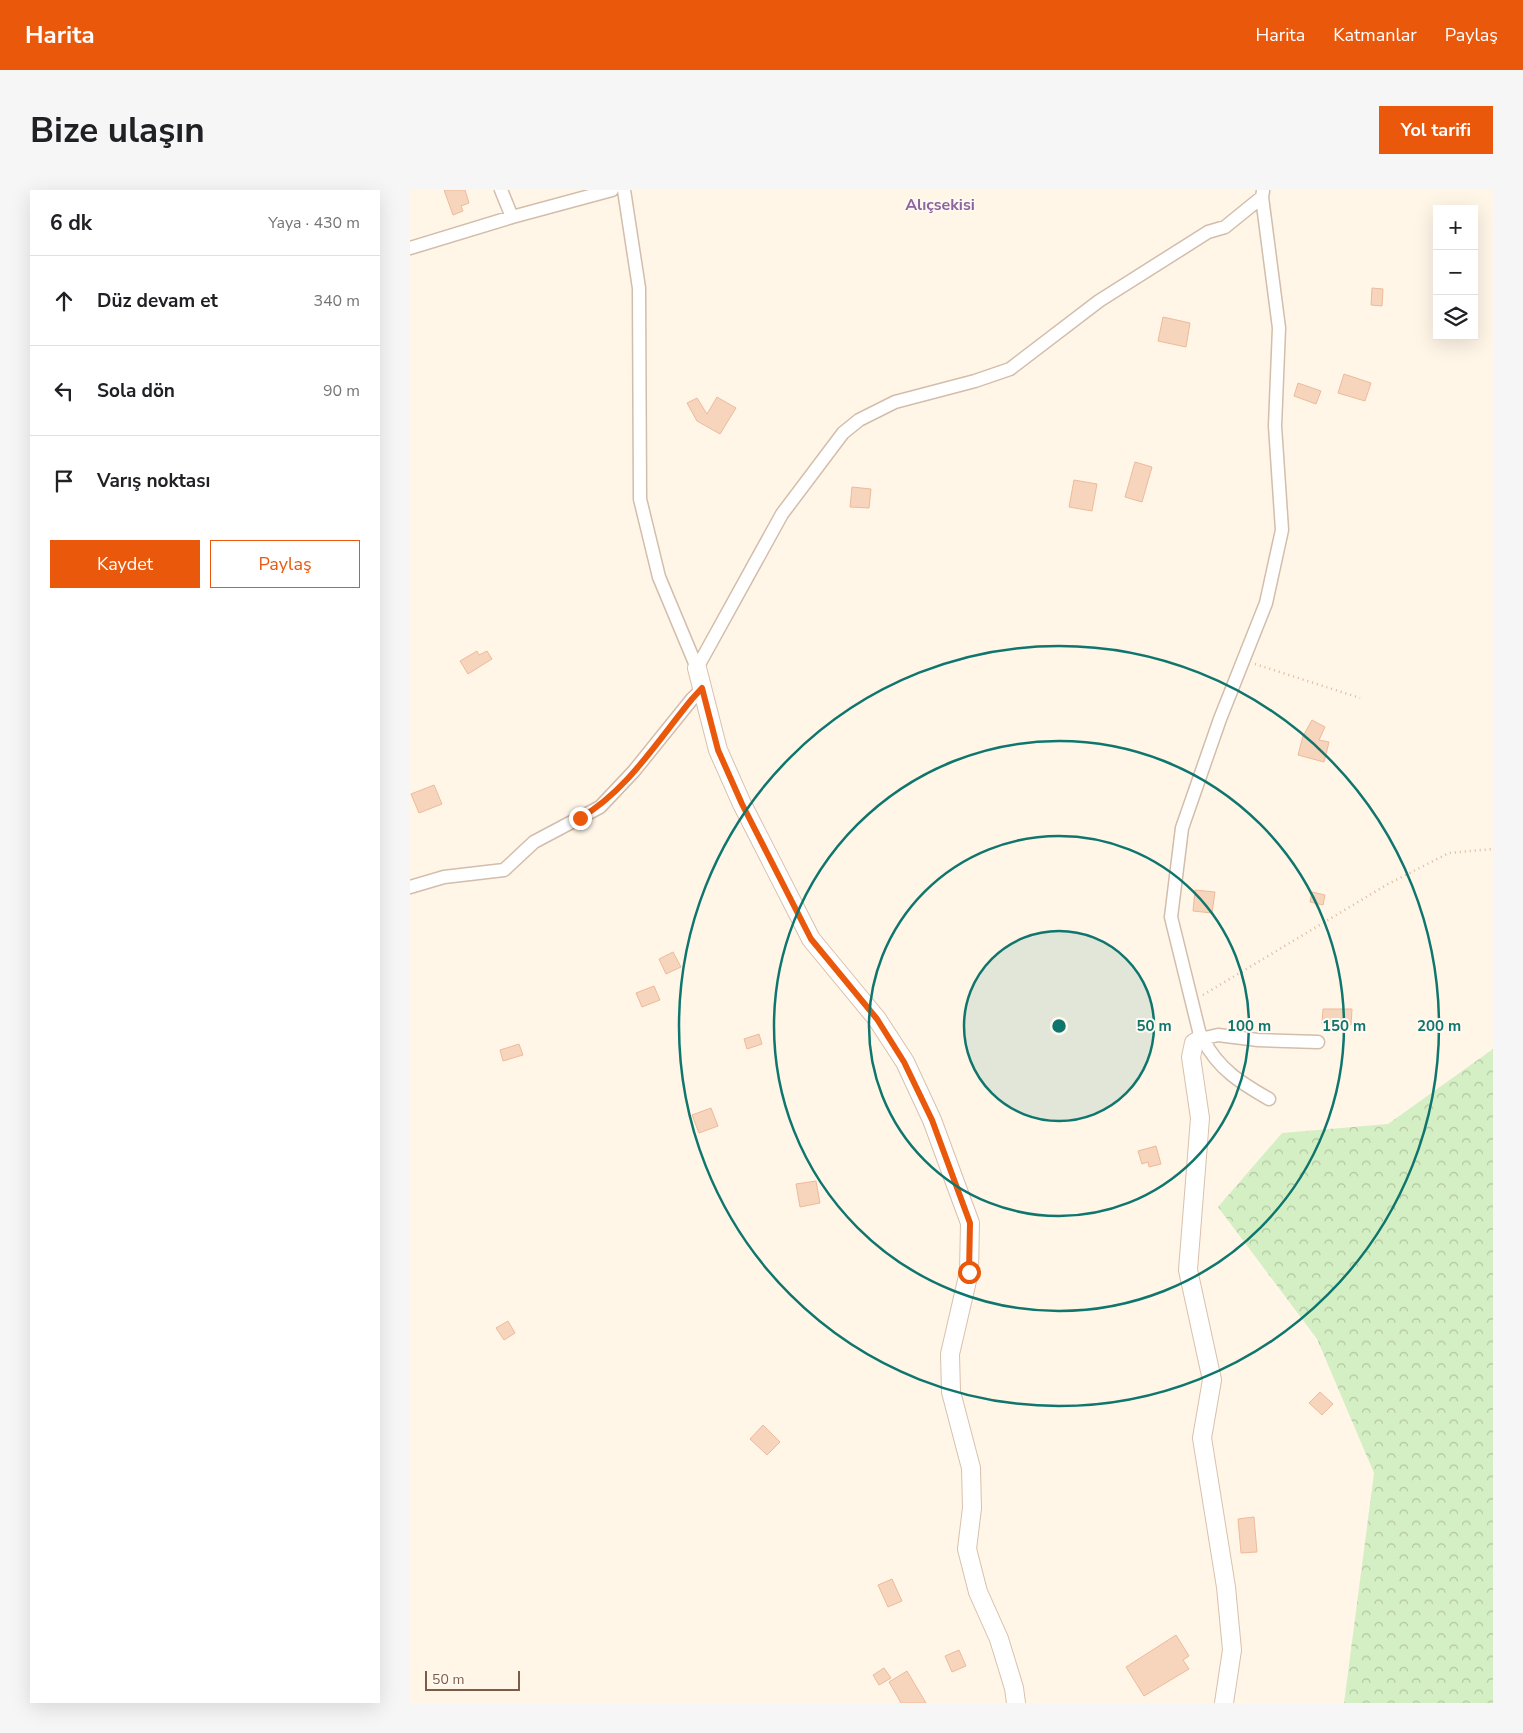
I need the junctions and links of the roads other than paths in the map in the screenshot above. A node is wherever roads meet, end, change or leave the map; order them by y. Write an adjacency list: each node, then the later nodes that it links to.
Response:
1 (500, 190): 5 (street)
2 (612, 190): 5 (street)
3 (624, 190): 7 (street)
4 (1262, 194): 7 (street); 10 (street)
5 (512, 217): 6 (street)
6 (410, 248)
7 (697, 668): 8 (street)
8 (702, 688): 9 (street); 13 (street)
9 (410, 887)
10 (1202, 1039): 11 (street); 12 (street); 14 (street)
11 (1318, 1042)
12 (1269, 1099)
13 (1016, 1703)
14 (1224, 1703)

